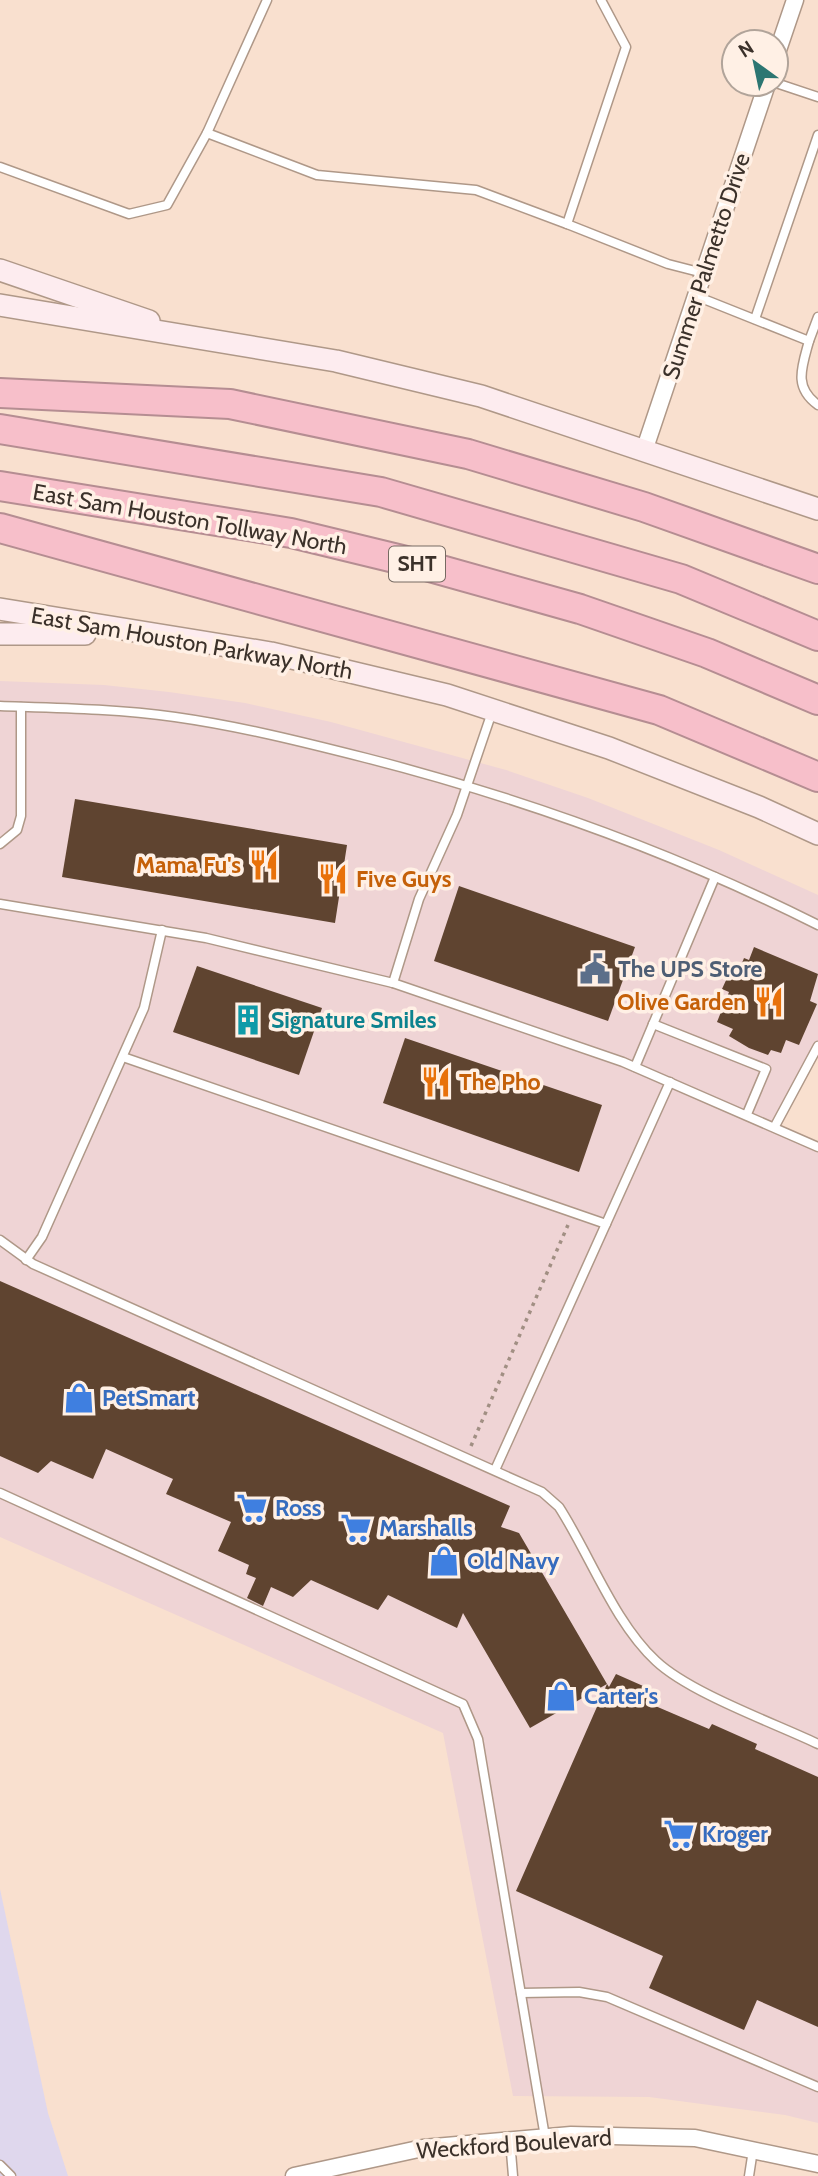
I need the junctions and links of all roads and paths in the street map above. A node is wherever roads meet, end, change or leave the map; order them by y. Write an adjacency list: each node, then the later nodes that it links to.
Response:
1 (267, 0): 8 (lane)
2 (601, 0): 12 (lane)
3 (795, 0): 4 (street)
4 (786, 28)
5 (790, 88): 6 (lane)
6 (818, 97)
7 (762, 98): 14 (street, Summer Palmetto Drive)
8 (207, 133): 11 (lane); 12 (lane)
9 (818, 135): 10 (lane)
10 (814, 161): 18 (lane)
11 (0, 167)
12 (567, 224): 14 (lane)
13 (0, 270): 20 (main road)
14 (704, 273): 15 (street, Summer Palmetto Drive)
15 (696, 296): 18 (lane); 24 (street, Summer Palmetto Drive)
16 (0, 305): 20 (main road)
17 (818, 317): 19 (lane)
18 (755, 319): 19 (lane)
19 (809, 341): 22 (lane)
20 (211, 342): 24 (main road)
21 (0, 393): 28 (highway)
22 (818, 405)
23 (0, 429): 32 (highway)
24 (645, 448): 26 (main road)
25 (0, 486): 33 (highway, East Sam Houston Tollway North / SHT)
26 (818, 509)
27 (0, 528): 37 (highway)
28 (818, 569)
29 (0, 609): 31 (main road, East Sam Houston Parkway North)
30 (0, 634): 31 (main road)
31 (148, 635): 36 (main road, East Sam Houston Parkway North)
32 (818, 636)
33 (818, 700)
34 (0, 706): 35 (lane)
35 (21, 707): 38 (lane); 40 (lane)
36 (493, 709): 38 (lane); 39 (main road, East Sam Houston Parkway North)
37 (818, 777)
38 (467, 785): 41 (lane); 45 (lane)
39 (818, 834)
40 (0, 844)
41 (715, 877): 43 (lane); 46 (lane)
42 (0, 904): 44 (lane)
43 (818, 925)
44 (162, 930): 45 (lane); 48 (lane)
45 (393, 983): 49 (lane)
46 (653, 1024): 49 (lane); 51 (lane)
47 (818, 1046): 52 (lane)
48 (123, 1057): 54 (lane); 57 (lane)
49 (635, 1067): 50 (lane)
50 (670, 1082): 51 (lane); 55 (lane)
51 (747, 1114): 52 (lane)
52 (775, 1126): 53 (lane)
53 (818, 1147)
54 (573, 1212): 55 (lane); 58 (path)
55 (606, 1224): 59 (lane)
56 (0, 1240): 57 (lane)
57 (26, 1260): 58 (lane)
58 (466, 1457): 59 (lane)
59 (495, 1470): 61 (lane)
60 (0, 1493): 62 (lane)
61 (818, 1744)
62 (521, 1993): 63 (lane); 64 (lane)
63 (818, 2087)
64 (545, 2137): 65 (street, Weckford Boulevard); 66 (street, Weckford Boulevard)
65 (510, 2140): 70 (street, Weckford Boulevard); 71 (lane)
66 (754, 2150): 67 (street, Weckford Boulevard); 72 (lane)
67 (818, 2164)
68 (0, 2165): 69 (lane)
69 (10, 2176)
70 (294, 2176)
71 (513, 2176)
72 (749, 2176)

